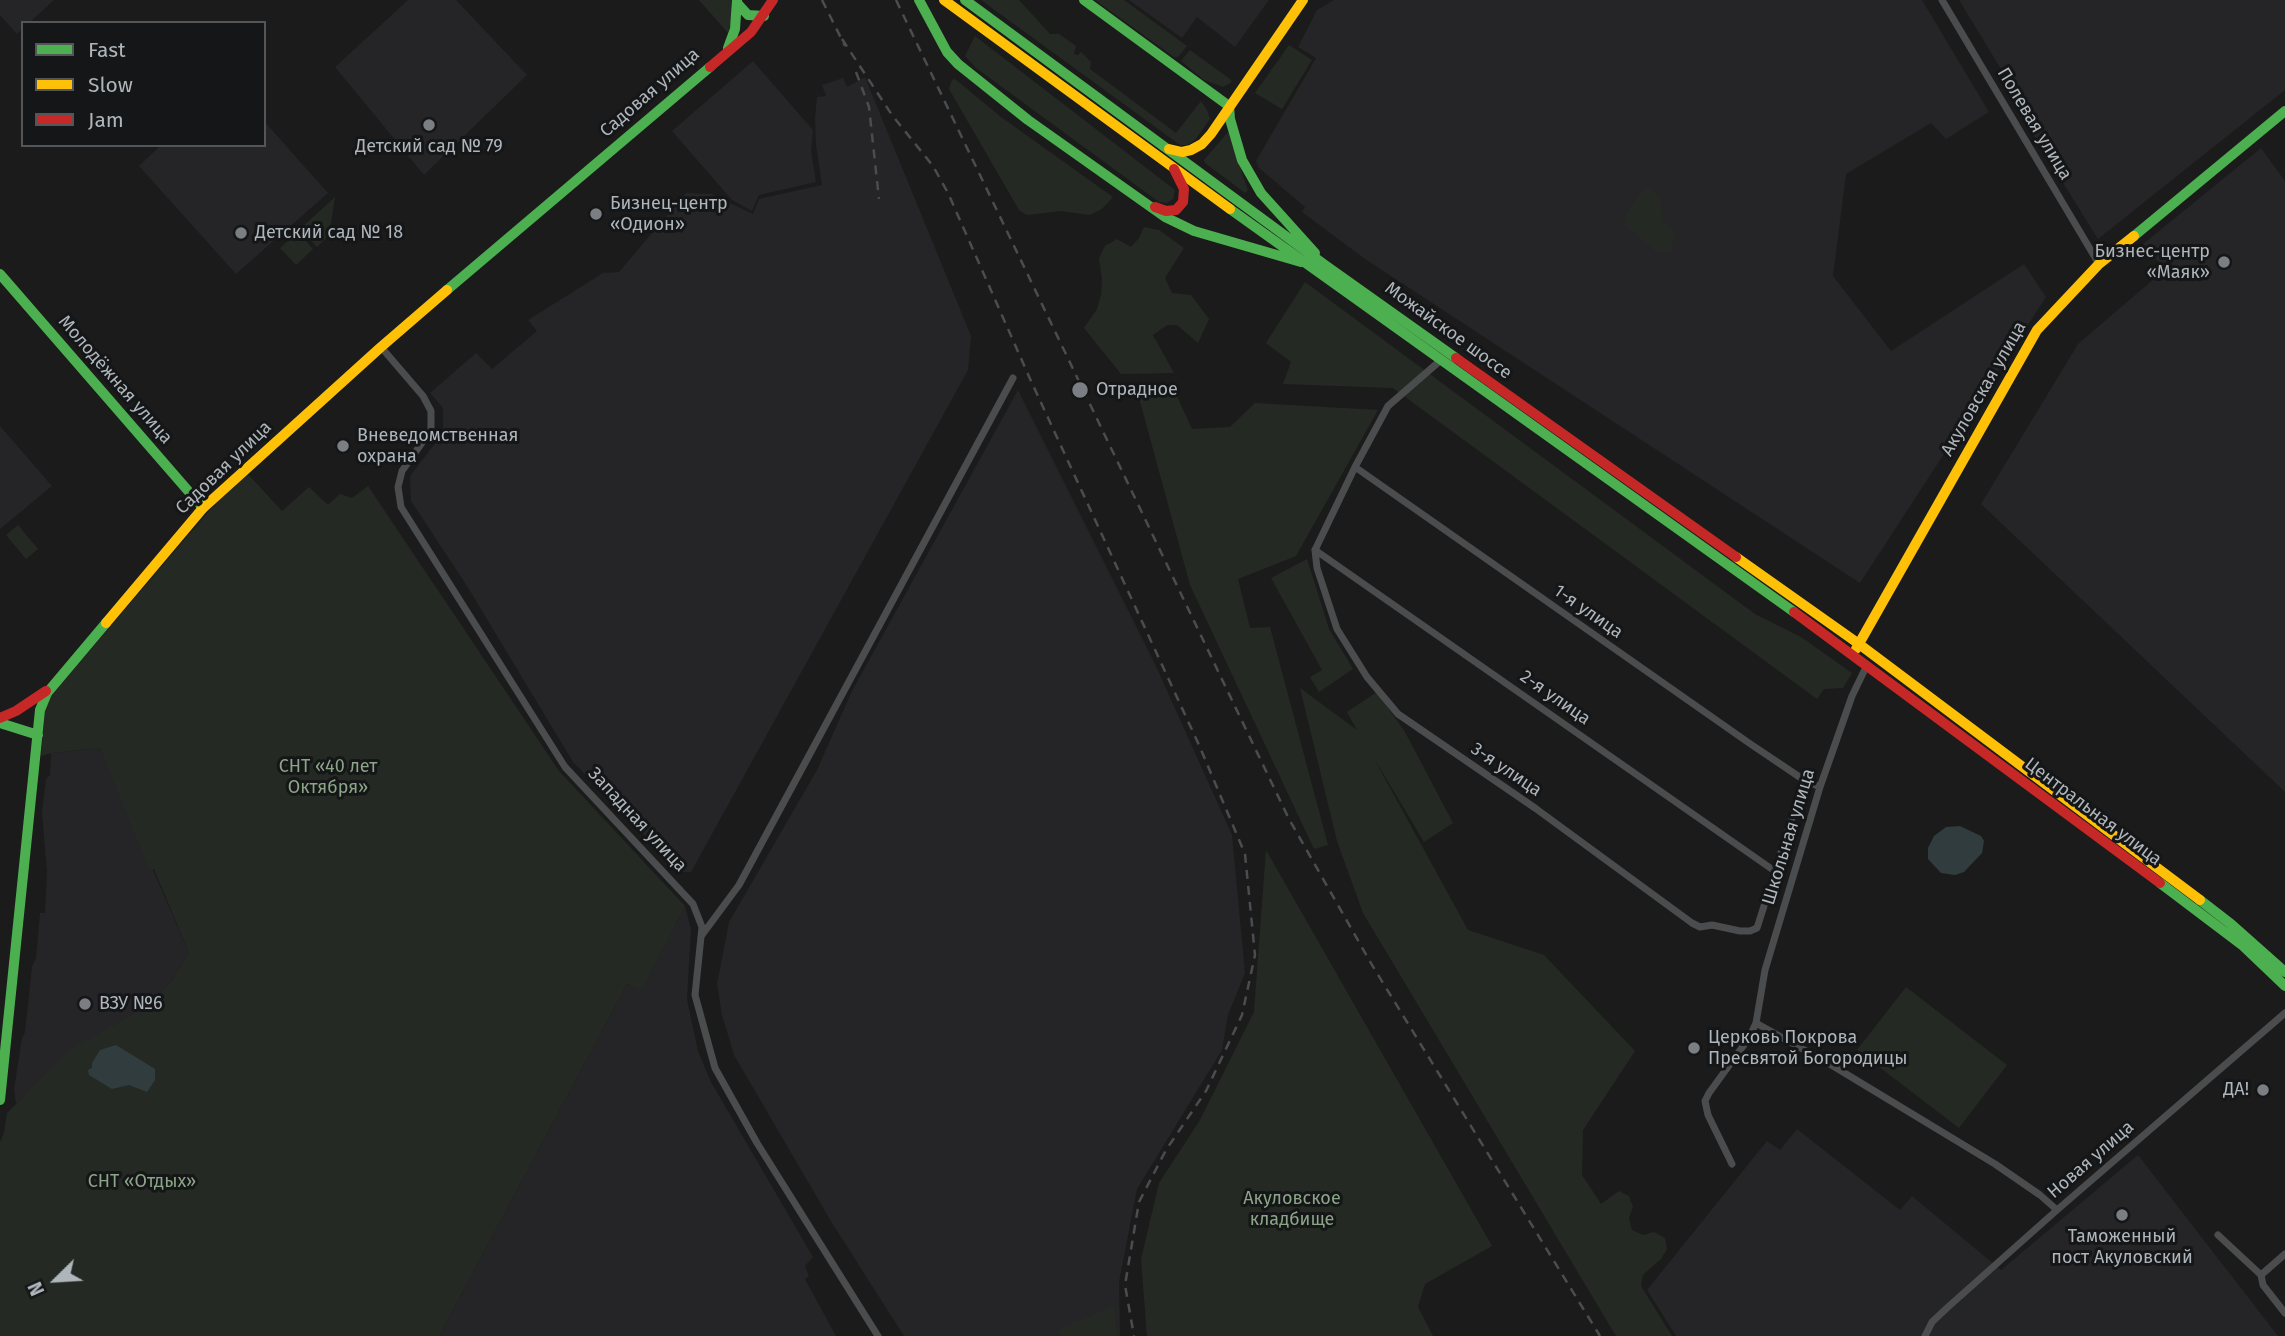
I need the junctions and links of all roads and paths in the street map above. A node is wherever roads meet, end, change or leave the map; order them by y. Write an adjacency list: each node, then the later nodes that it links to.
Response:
1 (774, 0): 9 (street, Садовая улица)
2 (919, 0): 15 (street)
3 (944, 0): 14 (street, Можайское шоссе)
4 (965, 0): 13 (street, Можайское шоссе)
5 (1084, 0): 11 (street)
6 (1303, 0): 11 (street)
7 (1942, 0): 16 (street, Полевая улица)
8 (737, 2): 9 (street); 10 (street)
9 (764, 16): 10 (street, Садовая улица)
10 (728, 49): 20 (street, Садовая улица)
11 (1229, 106): 13 (street); 18 (street)
12 (2285, 111): 16 (street, Акуловская улица)
13 (1163, 147): 18 (street, Можайское шоссе)
14 (1174, 169): 15 (street); 17 (street, Можайское шоссе)
15 (1145, 203): 17 (street)
16 (2099, 264): 26 (street, Акуловская улица)
17 (1308, 265): 21 (street, Можайское шоссе)
18 (1325, 265): 26 (street, Можайское шоссе)
19 (0, 275): 24 (street, Молодёжная улица)
20 (381, 347): 24 (street, Садовая улица); 36 (street, Западная улица)
21 (1441, 360): 23 (street); 26 (street, Можайское шоссе)
22 (1013, 378): 36 (street)
23 (1355, 467): 25 (street); 33 (street, 1-я улица)
24 (203, 509): 28 (street, Садовая улица)
25 (1315, 550): 35 (street, 2-я улица); 35 (street, 3-я улица)
26 (1856, 649): 27 (street, Можайское шоссе); 29 (street, Можайское шоссе)
27 (1871, 668): 34 (street, Школьная улица); 38 (street, Центральная улица)
28 (51, 687): 30 (street); 32 (street, Садовая улица)
29 (1913, 687): 37 (street, Центральная улица)
30 (0, 718)
31 (0, 723): 32 (street)
32 (38, 735): 41 (street, Садовая улица)
33 (1804, 779): 34 (street, 1-я улица); 35 (street)
34 (1820, 787): 40 (street, Школьная улица)
35 (1776, 872)
36 (701, 936): 48 (street, Западная улица)
37 (2285, 972)
38 (2285, 986)
39 (2285, 1013): 43 (street, Новая улица)
40 (1756, 1023): 42 (street, Школьная улица); 43 (street)
41 (0, 1100)
42 (1732, 1164)
43 (2057, 1210): 49 (street, Новая улица)
44 (2218, 1235): 46 (street)
45 (2285, 1254): 46 (street)
46 (2261, 1275): 47 (street)
47 (2285, 1313)
48 (878, 1336)
49 (1925, 1336)

